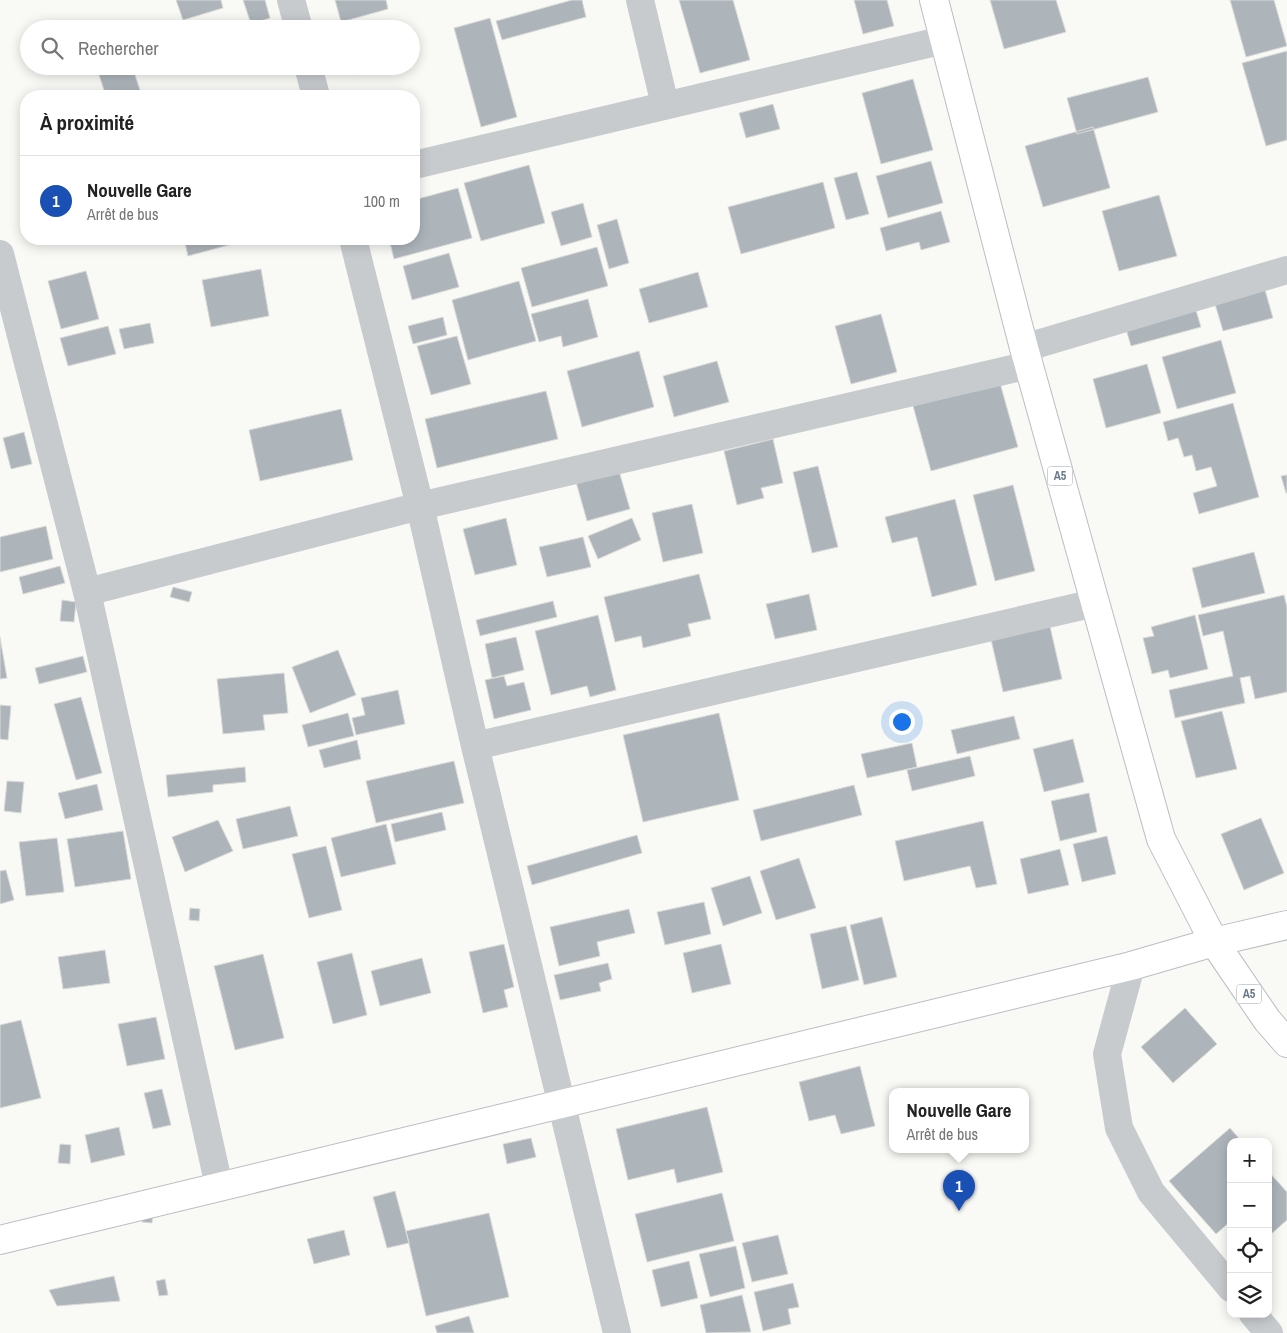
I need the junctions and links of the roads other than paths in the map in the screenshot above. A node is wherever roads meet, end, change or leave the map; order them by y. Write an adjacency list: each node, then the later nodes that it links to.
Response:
1 (291, 0): 4 (street)
2 (640, 0): 8 (street)
3 (934, 0): 5 (street, A5)
4 (297, 20)
5 (944, 40): 8 (street); 13 (street, A5)
6 (310, 75): 7 (street)
7 (314, 90)
8 (666, 105): 9 (street)
9 (420, 164)
10 (355, 245): 14 (street)
11 (0, 254): 15 (street)
12 (1287, 270): 13 (street)
13 (1026, 357): 14 (street); 16 (street, A5)
14 (420, 506): 15 (street); 17 (street)
15 (87, 592): 23 (street)
16 (1095, 603): 17 (street); 19 (street, A5)
17 (475, 746): 22 (street)
18 (1287, 925): 19 (street)
19 (1214, 942): 20 (street); 21 (street, A5)
20 (1130, 966): 22 (street); 25 (street)
21 (1287, 1043)
22 (562, 1104): 23 (street); 27 (street)
23 (219, 1186): 24 (street)
24 (0, 1240)
25 (1227, 1283)
26 (1256, 1318): 28 (street)
27 (617, 1333)
28 (1269, 1333)

